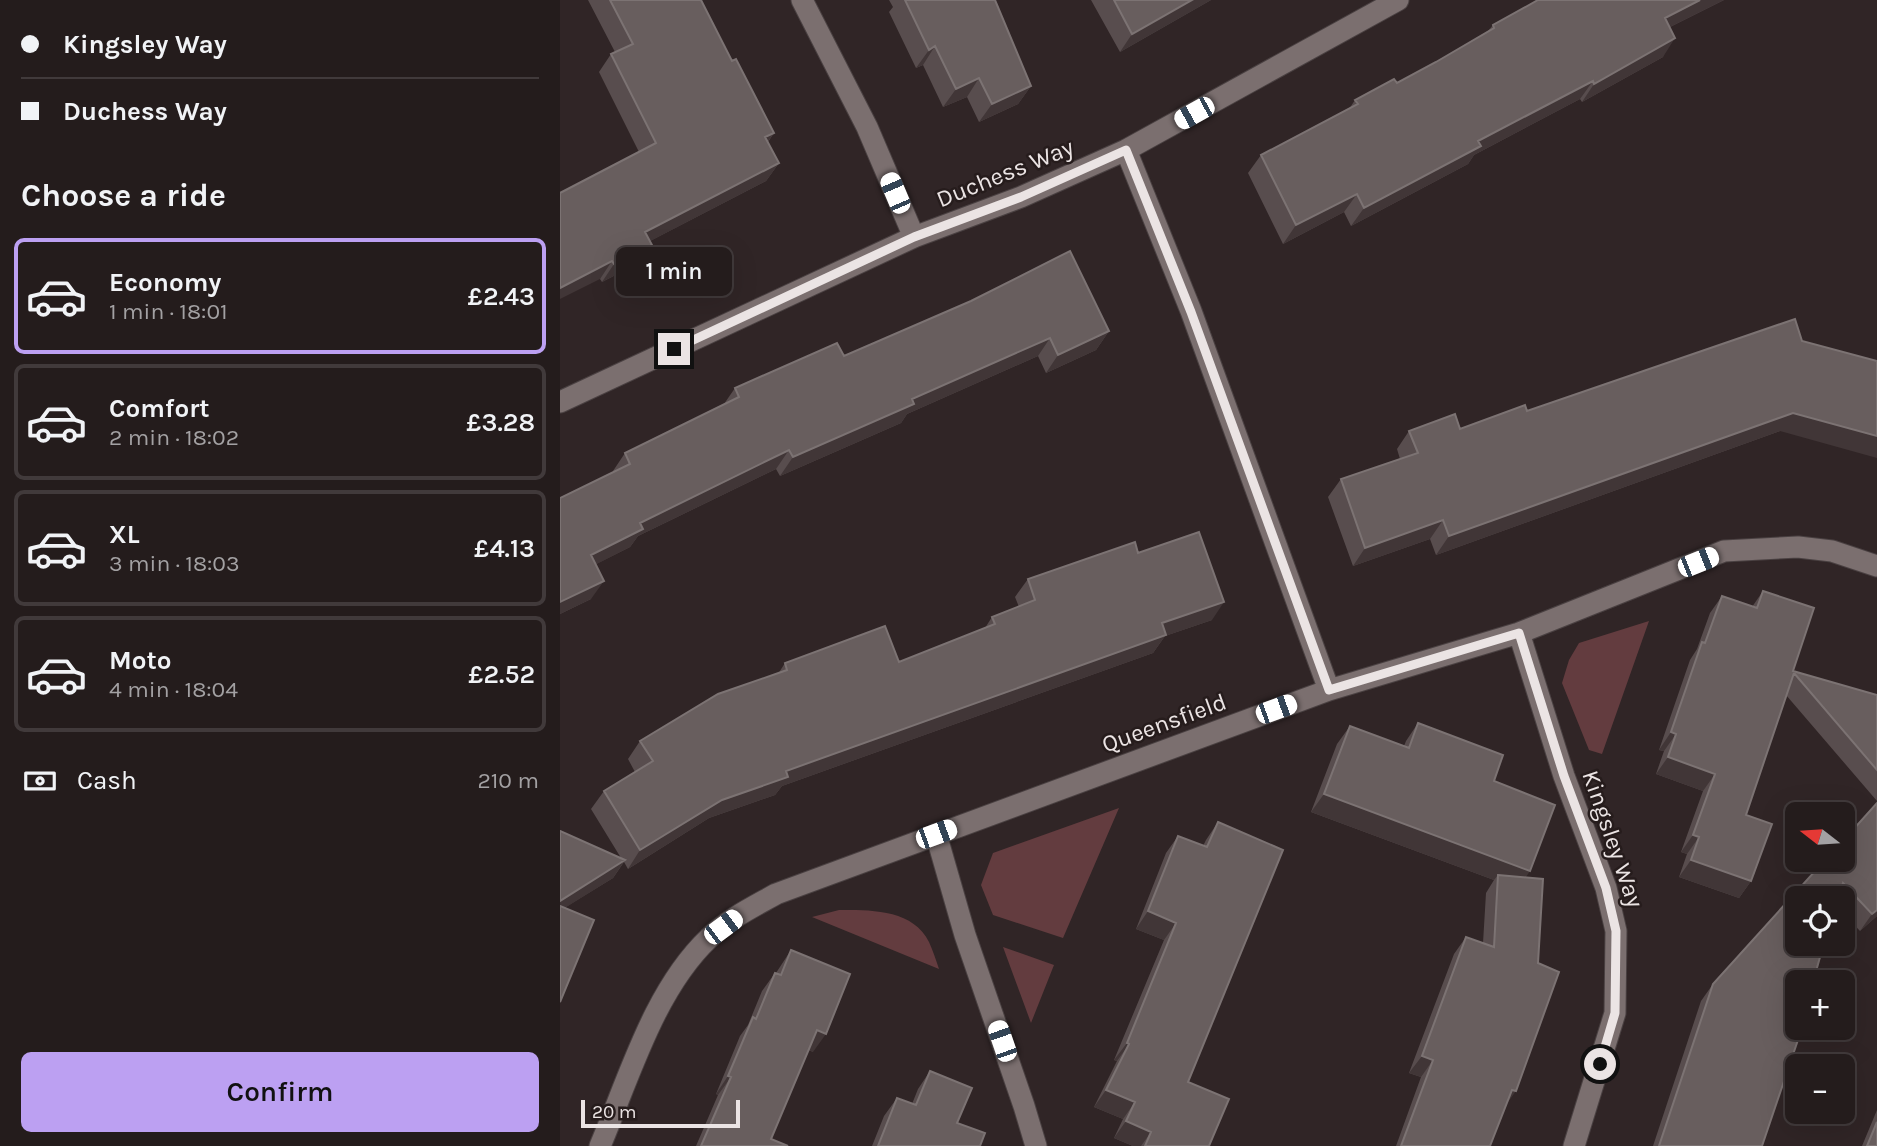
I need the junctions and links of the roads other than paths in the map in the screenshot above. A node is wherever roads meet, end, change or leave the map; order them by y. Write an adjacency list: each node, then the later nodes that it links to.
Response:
1 (802, 0): 4 (street)
2 (1398, 0): 3 (street, Duchess Way)
3 (1126, 150): 4 (street, Duchess Way); 8 (street)
4 (914, 237): 5 (street, Duchess Way)
5 (560, 402)
6 (1877, 566): 7 (street, Queensfield)
7 (1519, 633): 8 (street, Queensfield); 12 (street, Kingsley Way)
8 (1329, 690): 9 (street, Queensfield)
9 (936, 834): 10 (street, Queensfield); 11 (street)
10 (600, 1146)
11 (1035, 1146)
12 (1574, 1146)

